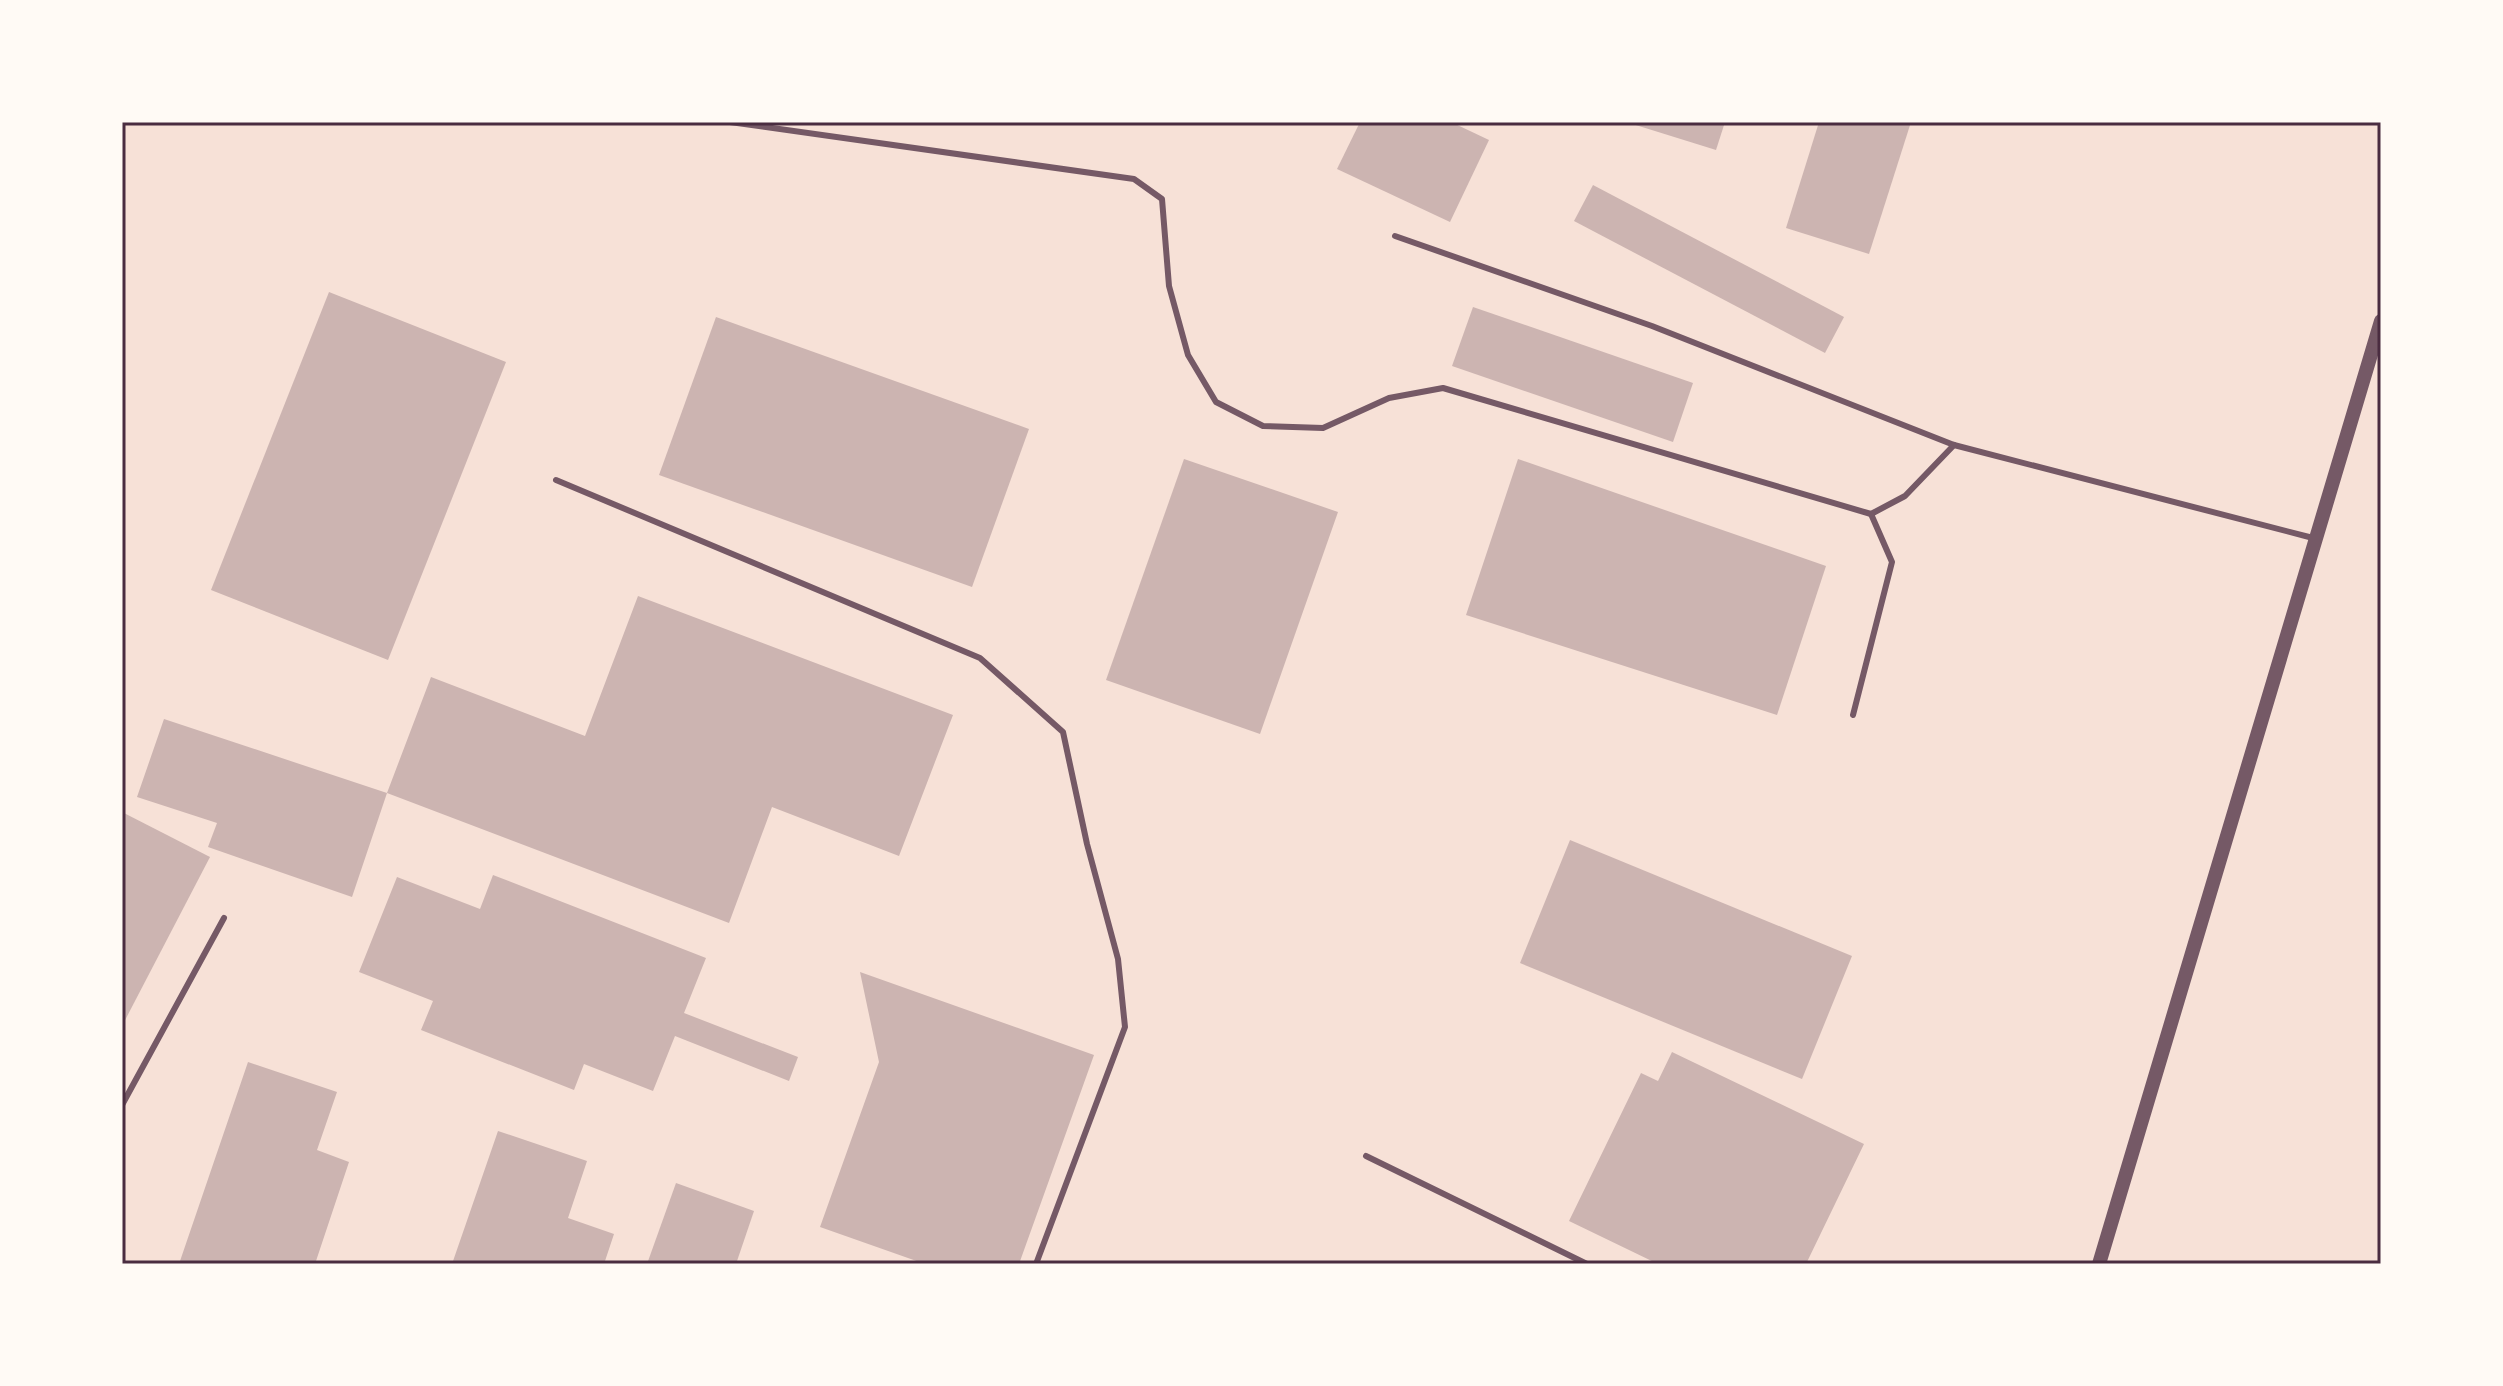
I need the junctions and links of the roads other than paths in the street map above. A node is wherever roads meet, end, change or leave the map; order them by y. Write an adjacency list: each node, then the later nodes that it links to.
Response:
1 (730, 122): 3 (lane)
2 (800, 122): 3 (lane)
3 (804, 133): 8 (lane)
4 (1395, 236): 6 (lane)
5 (2381, 321): 9 (street)
6 (1954, 445): 8 (lane); 9 (lane)
7 (556, 480): 14 (lane)
8 (1871, 514): 10 (lane)
9 (2313, 538): 16 (street)
10 (1853, 715)
11 (224, 918): 12 (lane)
12 (122, 1105)
13 (1366, 1156): 15 (lane)
14 (1036, 1264)
15 (1587, 1264)
16 (2099, 1264)

